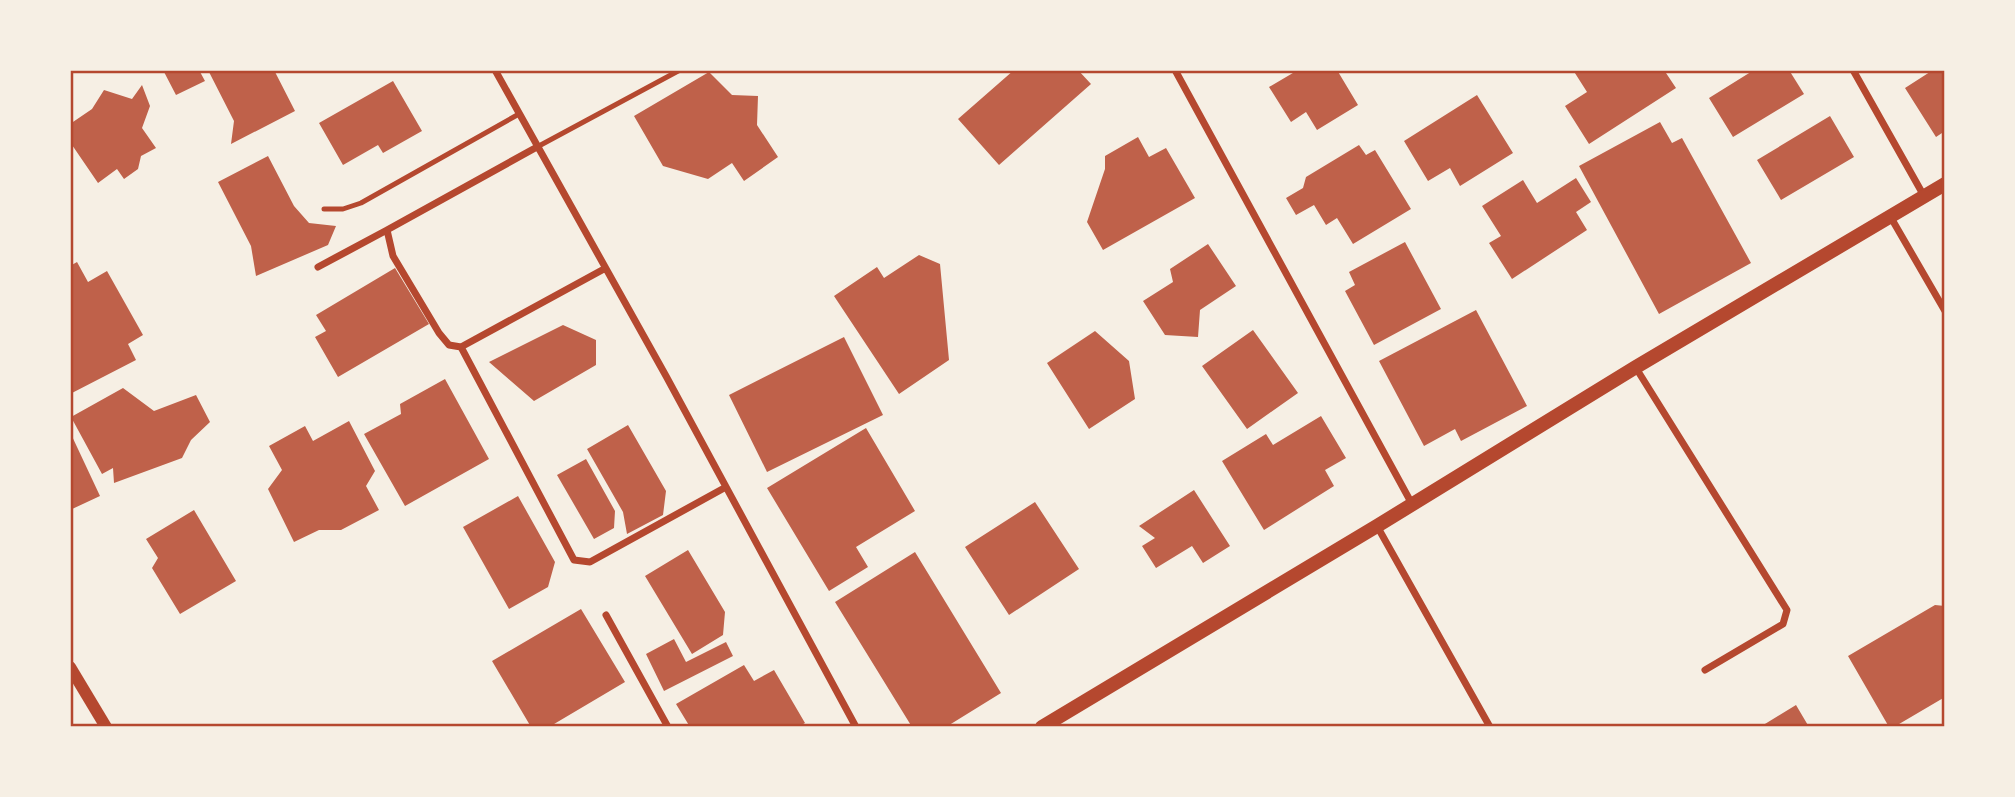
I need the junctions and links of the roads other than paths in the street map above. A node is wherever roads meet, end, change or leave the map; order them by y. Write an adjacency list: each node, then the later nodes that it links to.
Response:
1 (495, 70): 5 (street)
2 (680, 70): 6 (lane)
3 (1175, 70): 18 (street)
4 (1853, 70): 8 (street)
5 (519, 114): 6 (street); 9 (lane)
6 (537, 147): 11 (street); 13 (street)
7 (1945, 184): 8 (main road)
8 (1924, 196): 10 (main road)
9 (324, 209)
10 (1890, 216): 14 (street); 16 (main road)
11 (387, 230): 12 (street); 15 (street)
12 (318, 267)
13 (604, 269): 15 (street); 17 (street)
14 (1945, 311)
15 (461, 347): 17 (street)
16 (1636, 366): 18 (main road); 22 (street)
17 (726, 487): 25 (street)
18 (1412, 504): 19 (main road)
19 (1377, 526): 26 (main road); 27 (street)
20 (606, 615): 24 (street)
21 (70, 667): 23 (street)
22 (1704, 670)
23 (106, 727)
24 (668, 727)
25 (856, 727)
26 (1042, 727)
27 (1490, 727)

